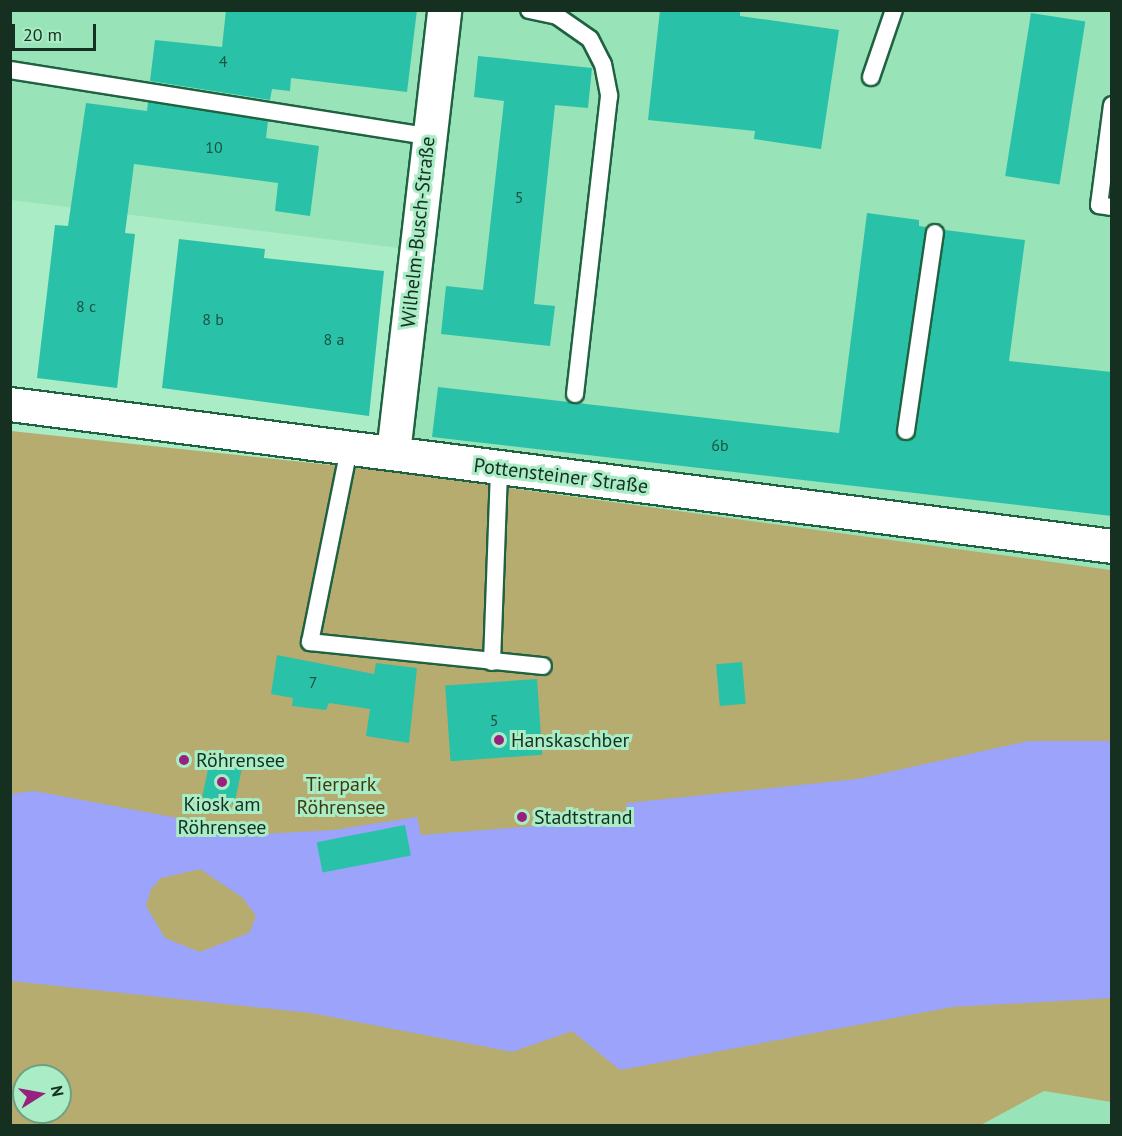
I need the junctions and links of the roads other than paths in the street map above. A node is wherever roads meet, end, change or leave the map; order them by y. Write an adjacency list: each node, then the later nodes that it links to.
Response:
1 (444, 10): 7 (street, Wilhelm-Busch-Straße)
2 (529, 10): 10 (lane)
3 (894, 10): 5 (lane)
4 (10, 70): 7 (lane)
5 (871, 77)
6 (1112, 105): 8 (lane)
7 (429, 136): 14 (street, Wilhelm-Busch-Straße)
8 (1112, 207)
9 (935, 233): 12 (lane)
10 (575, 394)
11 (10, 404): 13 (street, Pottensteiner Straße)
12 (906, 431)
13 (349, 449): 14 (street, Pottensteiner Straße); 17 (lane)
14 (393, 453): 15 (street, Pottensteiner Straße)
15 (500, 469): 16 (street, Pottensteiner Straße); 17 (lane)
16 (1112, 546)
17 (492, 662): 18 (lane)
18 (543, 666)

